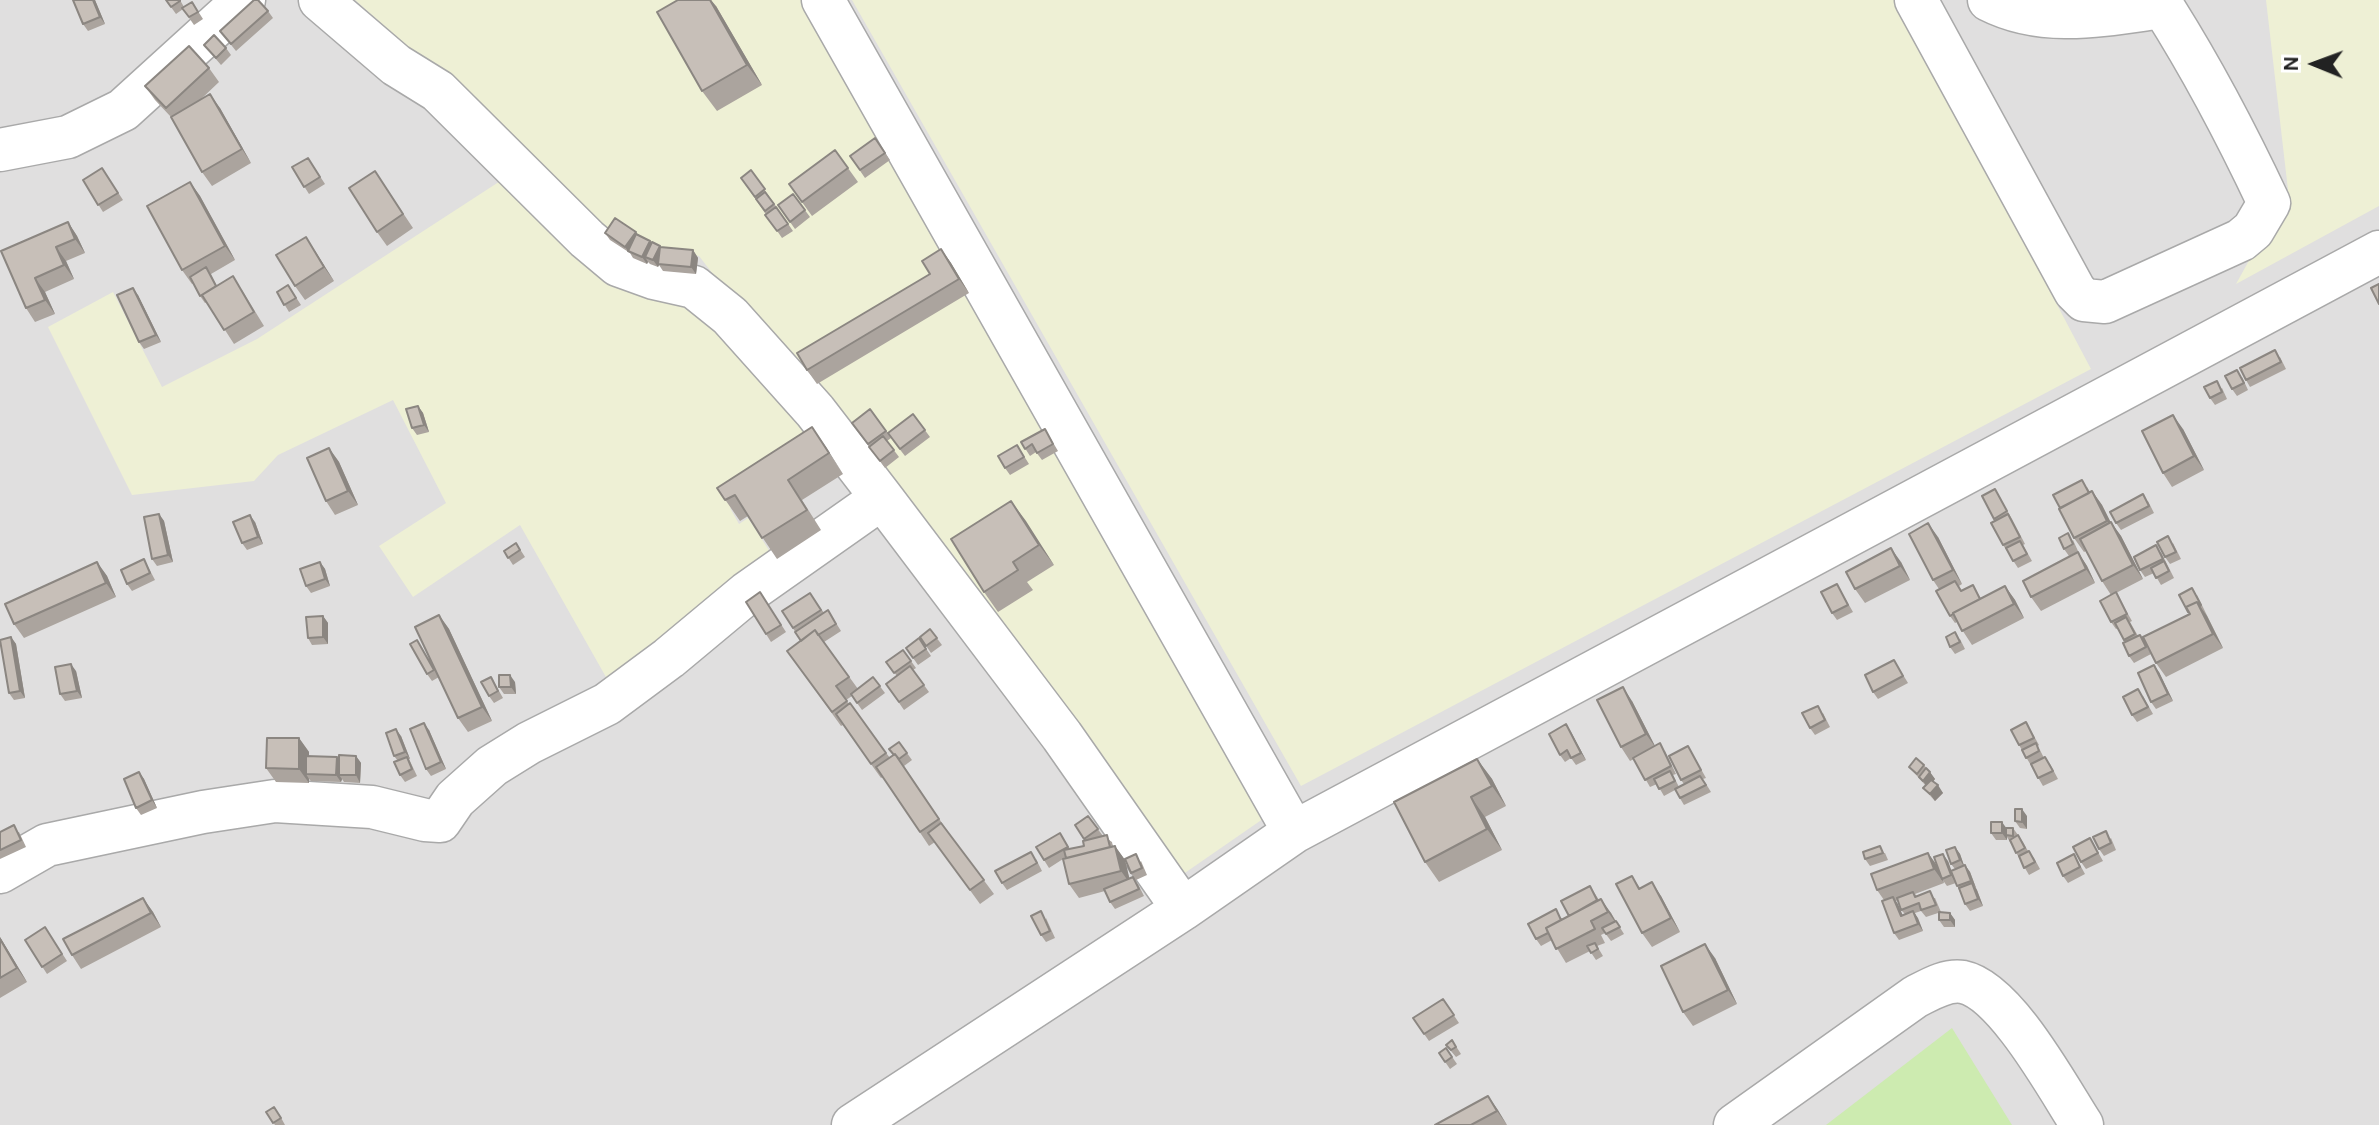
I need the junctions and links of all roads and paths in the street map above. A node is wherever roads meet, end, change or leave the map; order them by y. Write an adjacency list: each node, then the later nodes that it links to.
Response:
1 (244, 0): 6 (street)
2 (320, 0): 8 (street)
3 (823, 0): 9 (street)
4 (1989, 0): 5 (street)
5 (1934, 7)
6 (0, 150)
7 (2379, 252): 9 (street)
8 (882, 498): 10 (street); 11 (street)
9 (1294, 832): 11 (street)
10 (0, 872)
11 (1183, 909): 12 (street)
12 (853, 1125)
13 (1735, 1125): 14 (street)
14 (2082, 1125)

